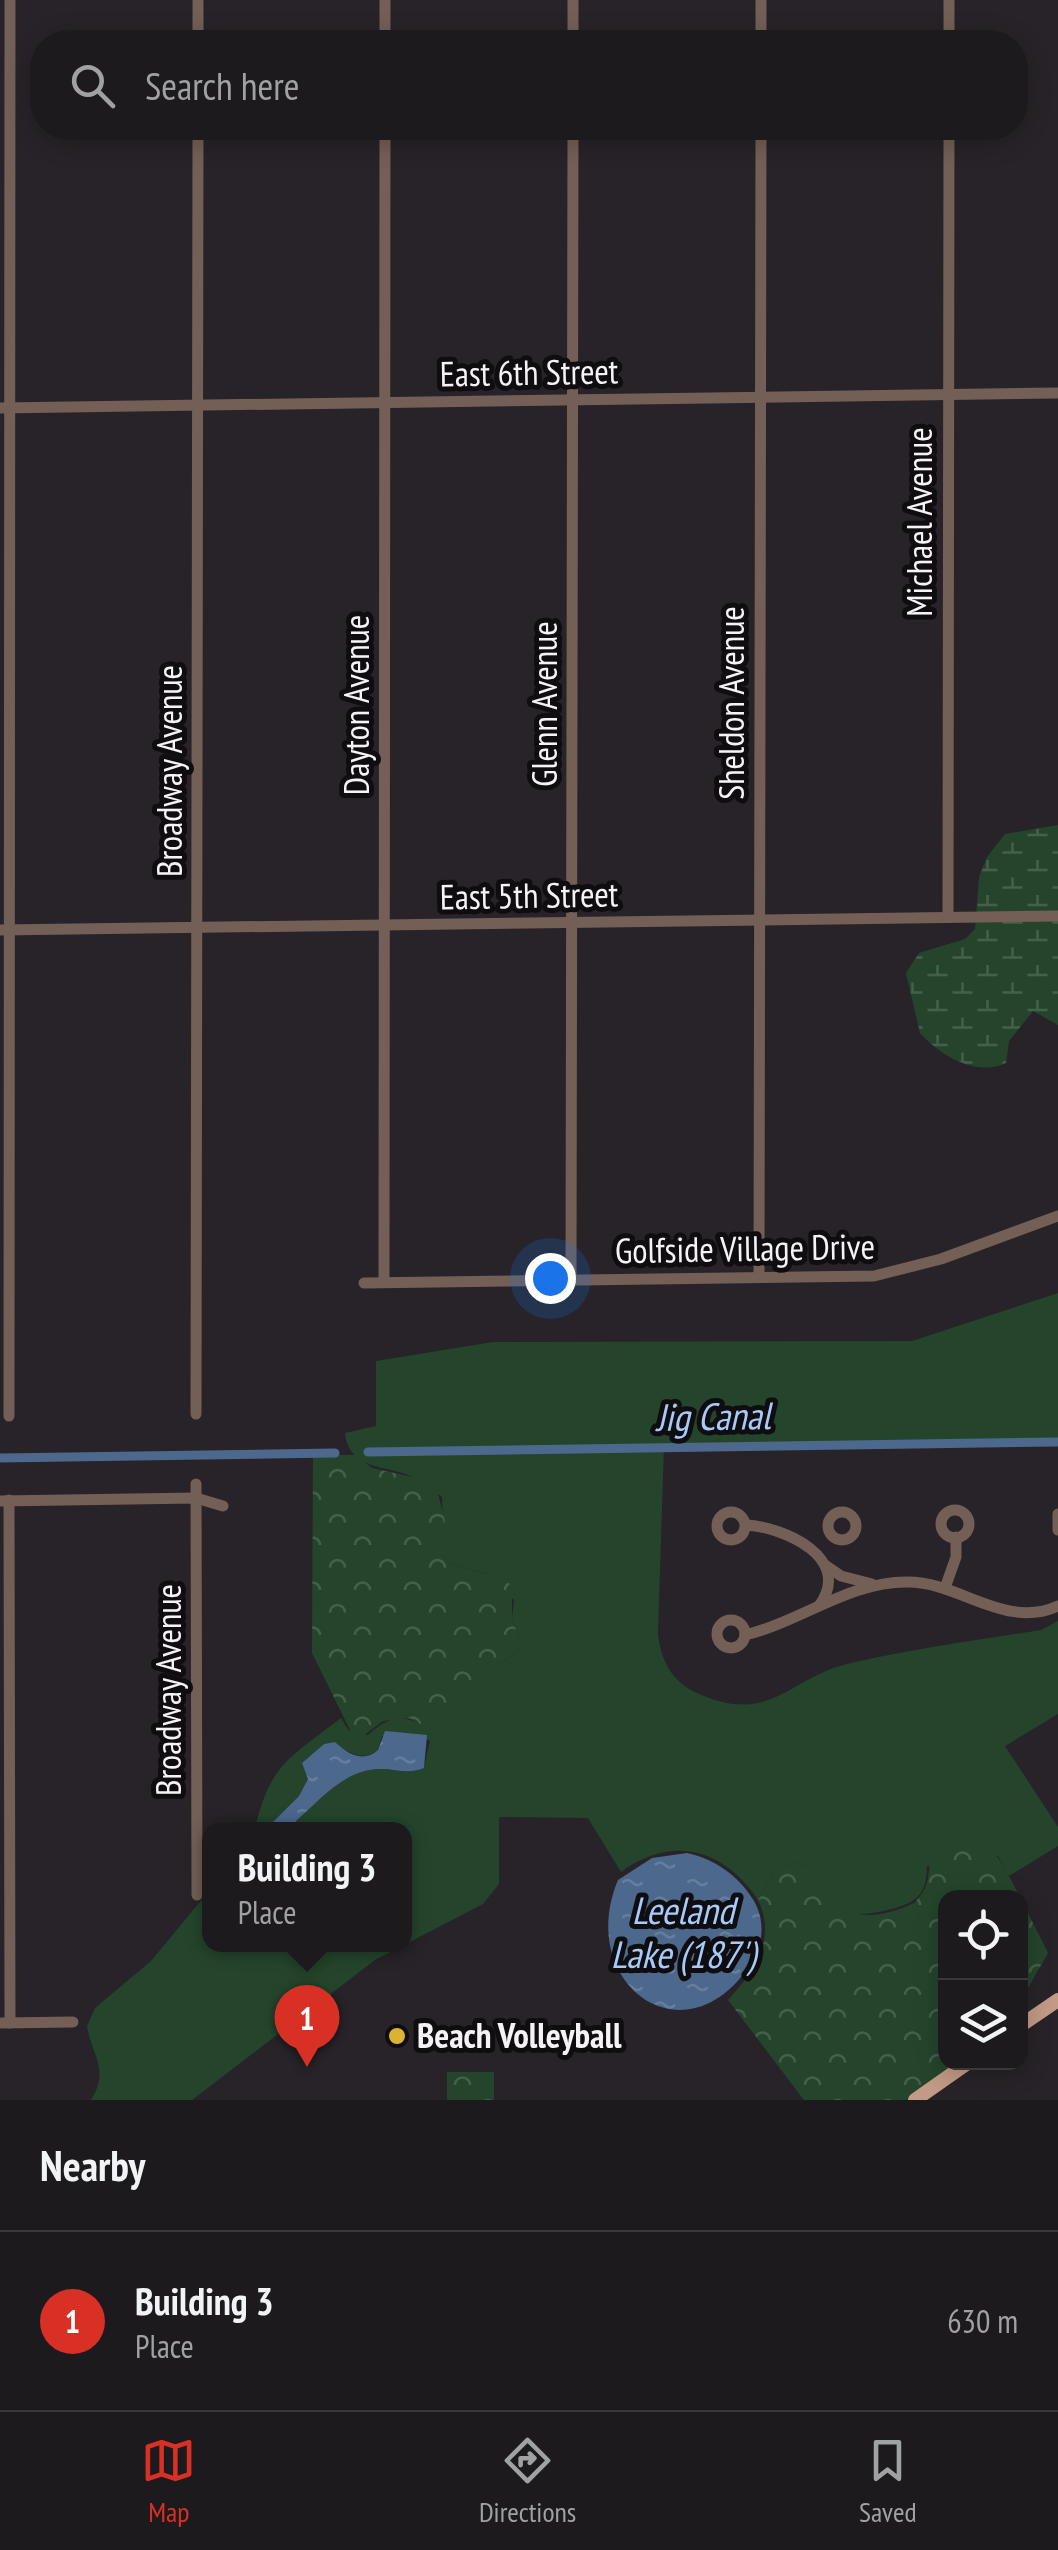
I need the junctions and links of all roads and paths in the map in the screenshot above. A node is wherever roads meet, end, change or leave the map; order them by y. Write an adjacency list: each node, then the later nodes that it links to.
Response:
1 (10, 0): 23 (street)
2 (198, 0): 7 (street)
3 (386, 0): 8 (street)
4 (573, 0): 9 (street)
5 (761, 0): 10 (street)
6 (949, 0): 11 (street)
7 (198, 30)
8 (386, 30)
9 (573, 30)
10 (761, 30)
11 (949, 30)
12 (198, 140): 22 (street, Broadway Avenue)
13 (385, 140): 21 (street, Dayton Avenue)
14 (573, 140): 20 (street, Glenn Avenue)
15 (761, 140): 19 (street, Sheldon Avenue)
16 (949, 140): 18 (street, Michael Avenue)
17 (1058, 393): 18 (street, East 6th Street)
18 (948, 394): 19 (street, East 6th Street); 25 (street, Michael Avenue)
19 (760, 397): 20 (street, East 6th Street); 26 (street, Sheldon Avenue)
20 (573, 400): 21 (street, East 6th Street); 27 (street, Glenn Avenue)
21 (385, 402): 22 (street, East 6th Street); 28 (street, Dayton Avenue)
22 (197, 405): 23 (street, East 6th Street); 29 (street, Broadway Avenue)
23 (5, 408): 30 (street)
24 (1058, 916): 25 (street, East 5th Street)
25 (948, 918): 26 (street, East 5th Street)
26 (759, 920): 27 (street, East 5th Street); 32 (street, Sheldon Avenue)
27 (572, 923): 28 (street, East 5th Street); 33 (street, Glenn Avenue)
28 (384, 925): 29 (street, East 5th Street); 34 (street, Dayton Avenue)
29 (197, 928): 30 (street, East 5th Street); 36 (street, Broadway Avenue)
30 (4, 930): 37 (street)
31 (1058, 1216): 32 (street, Golfside Village Drive)
32 (759, 1278): 33 (street, Golfside Village Drive)
33 (572, 1280): 34 (street, Golfside Village Drive)
34 (384, 1282): 35 (street, Golfside Village Drive)
35 (364, 1283)
36 (196, 1414)
37 (9, 1416)
38 (196, 1484): 39 (street, Broadway Avenue)
39 (196, 1498): 40 (street); 41 (street); 53 (street, Broadway Avenue)
40 (4, 1500): 57 (street)
41 (223, 1506)
42 (1058, 1514): 44 (street)
43 (746, 1524): 47 (street)
44 (1058, 1530)
45 (833, 1537): 47 (street)
46 (956, 1537): 49 (street)
47 (821, 1560): 48 (street); 51 (street)
48 (876, 1584): 49 (street); 51 (street)
49 (945, 1588): 50 (street)
50 (1058, 1606)
51 (812, 1611): 52 (street)
52 (745, 1636)
53 (197, 1895)
54 (1058, 2000): 55 (main road)
55 (1028, 2021)
56 (73, 2022): 57 (street)
57 (5, 2023)
58 (957, 2070): 59 (main road)
59 (915, 2100)

